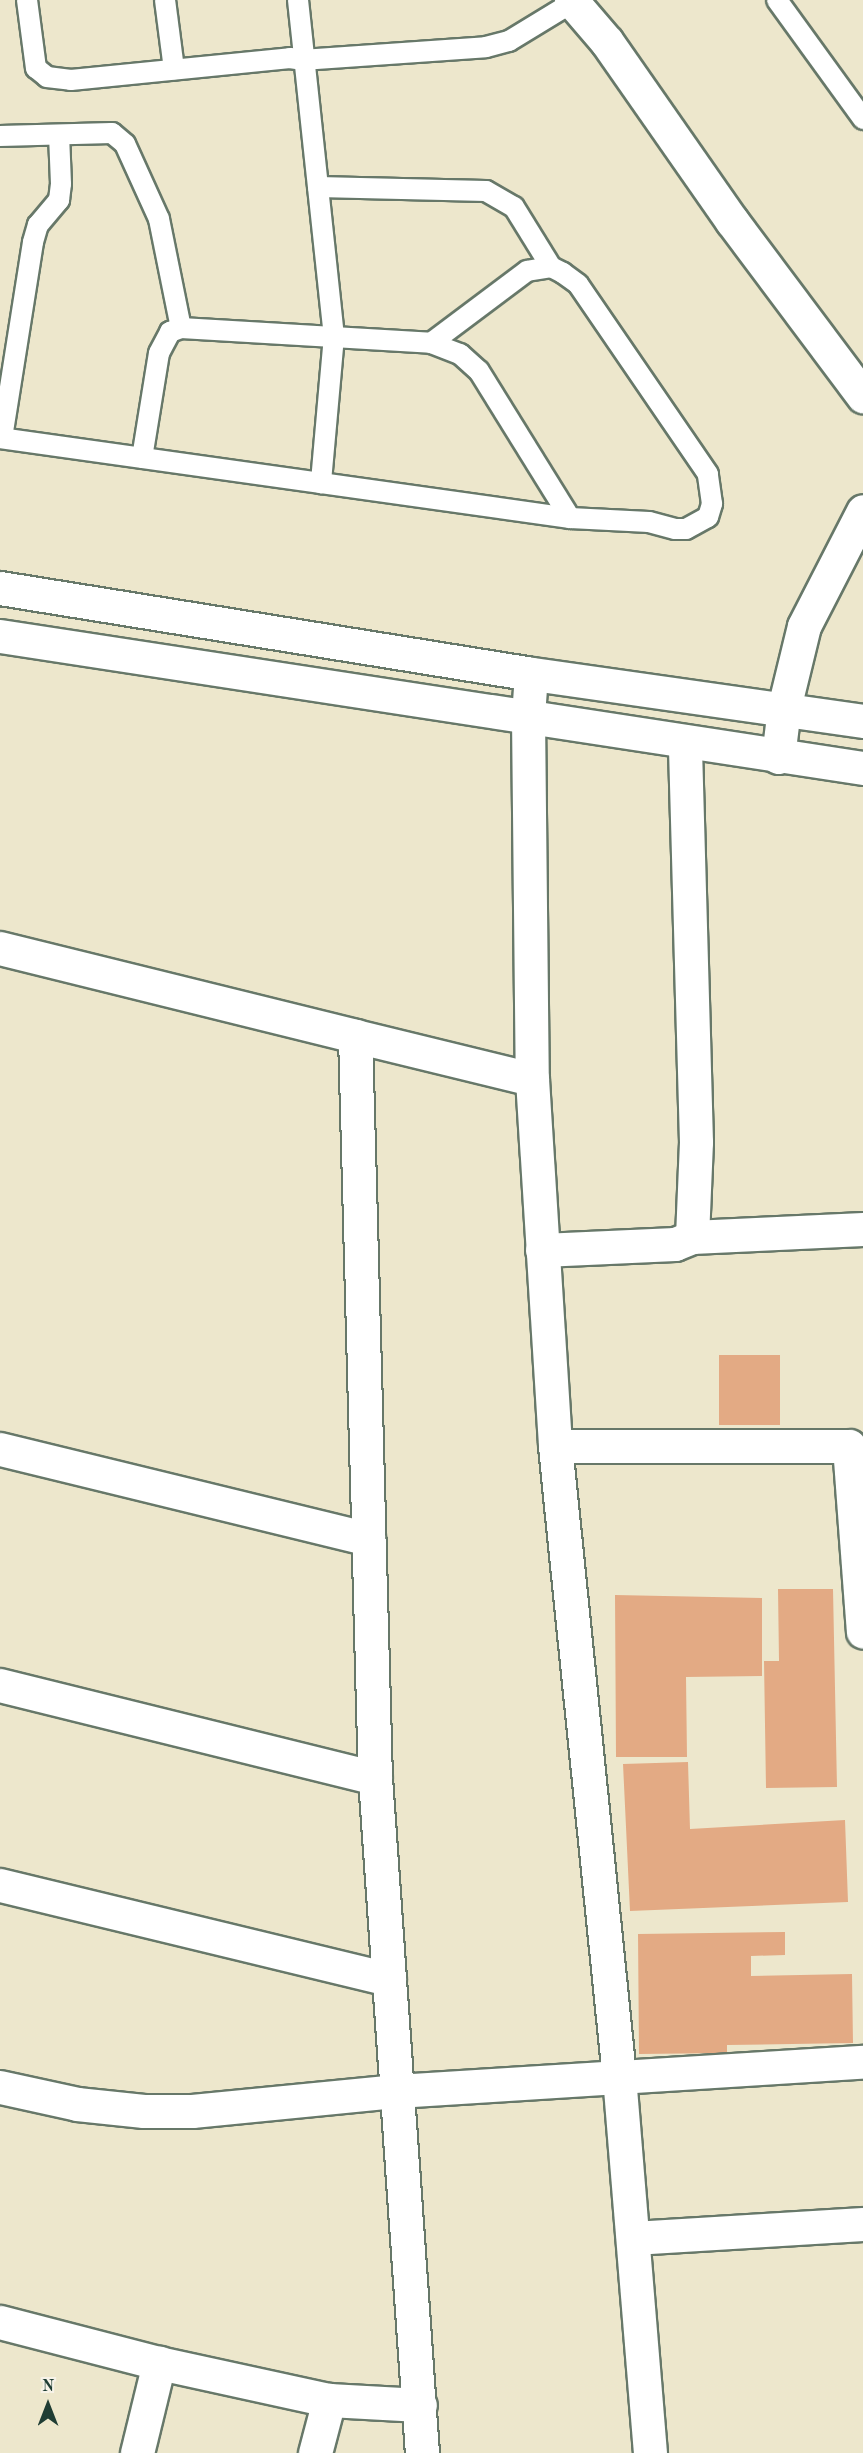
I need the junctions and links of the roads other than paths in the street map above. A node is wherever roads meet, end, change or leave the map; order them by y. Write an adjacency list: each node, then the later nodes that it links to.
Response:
1 (27, 0): 7 (lane)
2 (165, 0): 7 (lane)
3 (298, 0): 6 (lane)
4 (777, 0): 8 (lane)
5 (572, 1): 6 (lane); 16 (street)
6 (302, 60): 7 (lane); 11 (lane)
7 (174, 69)
8 (860, 110)
9 (58, 135): 10 (lane); 13 (lane); 17 (lane)
10 (0, 136)
11 (318, 187): 12 (lane); 14 (lane)
12 (551, 267): 15 (lane); 21 (lane)
13 (181, 328): 14 (lane); 18 (lane)
14 (334, 336): 15 (lane); 19 (lane)
15 (431, 343): 21 (lane)
16 (863, 396)
17 (1, 438): 18 (lane)
18 (142, 458): 19 (lane)
19 (321, 483): 21 (lane)
20 (863, 511): 25 (street)
21 (570, 518)
22 (0, 588): 24 (street)
23 (0, 636): 26 (street)
24 (531, 674): 25 (street); 26 (street)
25 (784, 708): 27 (street); 29 (street)
26 (528, 716): 28 (street); 33 (street)
27 (863, 721)
28 (685, 741): 29 (street); 35 (street)
29 (778, 757): 30 (street)
30 (863, 768)
31 (0, 948): 32 (street)
32 (355, 1036): 33 (street); 40 (street)
33 (532, 1079): 36 (street)
34 (863, 1229): 35 (street)
35 (692, 1237): 36 (street)
36 (542, 1250): 37 (street)
37 (555, 1446): 38 (street); 47 (street)
38 (856, 1446): 41 (street)
39 (0, 1449): 40 (street)
40 (368, 1539): 43 (street)
41 (863, 1631)
42 (0, 1685): 43 (street)
43 (375, 1778): 45 (street)
44 (0, 1885): 45 (street)
45 (389, 1979): 49 (street)
46 (863, 2062): 47 (street)
47 (619, 2076): 49 (street); 51 (street)
48 (0, 2087): 49 (street)
49 (397, 2091): 55 (street)
50 (863, 2224): 51 (street)
51 (633, 2238): 59 (street)
52 (0, 2322): 53 (street)
53 (159, 2363): 54 (street); 56 (street)
54 (329, 2400): 55 (street); 57 (street)
55 (420, 2405): 58 (street)
56 (137, 2453)
57 (315, 2453)
58 (422, 2453)
59 (650, 2453)

